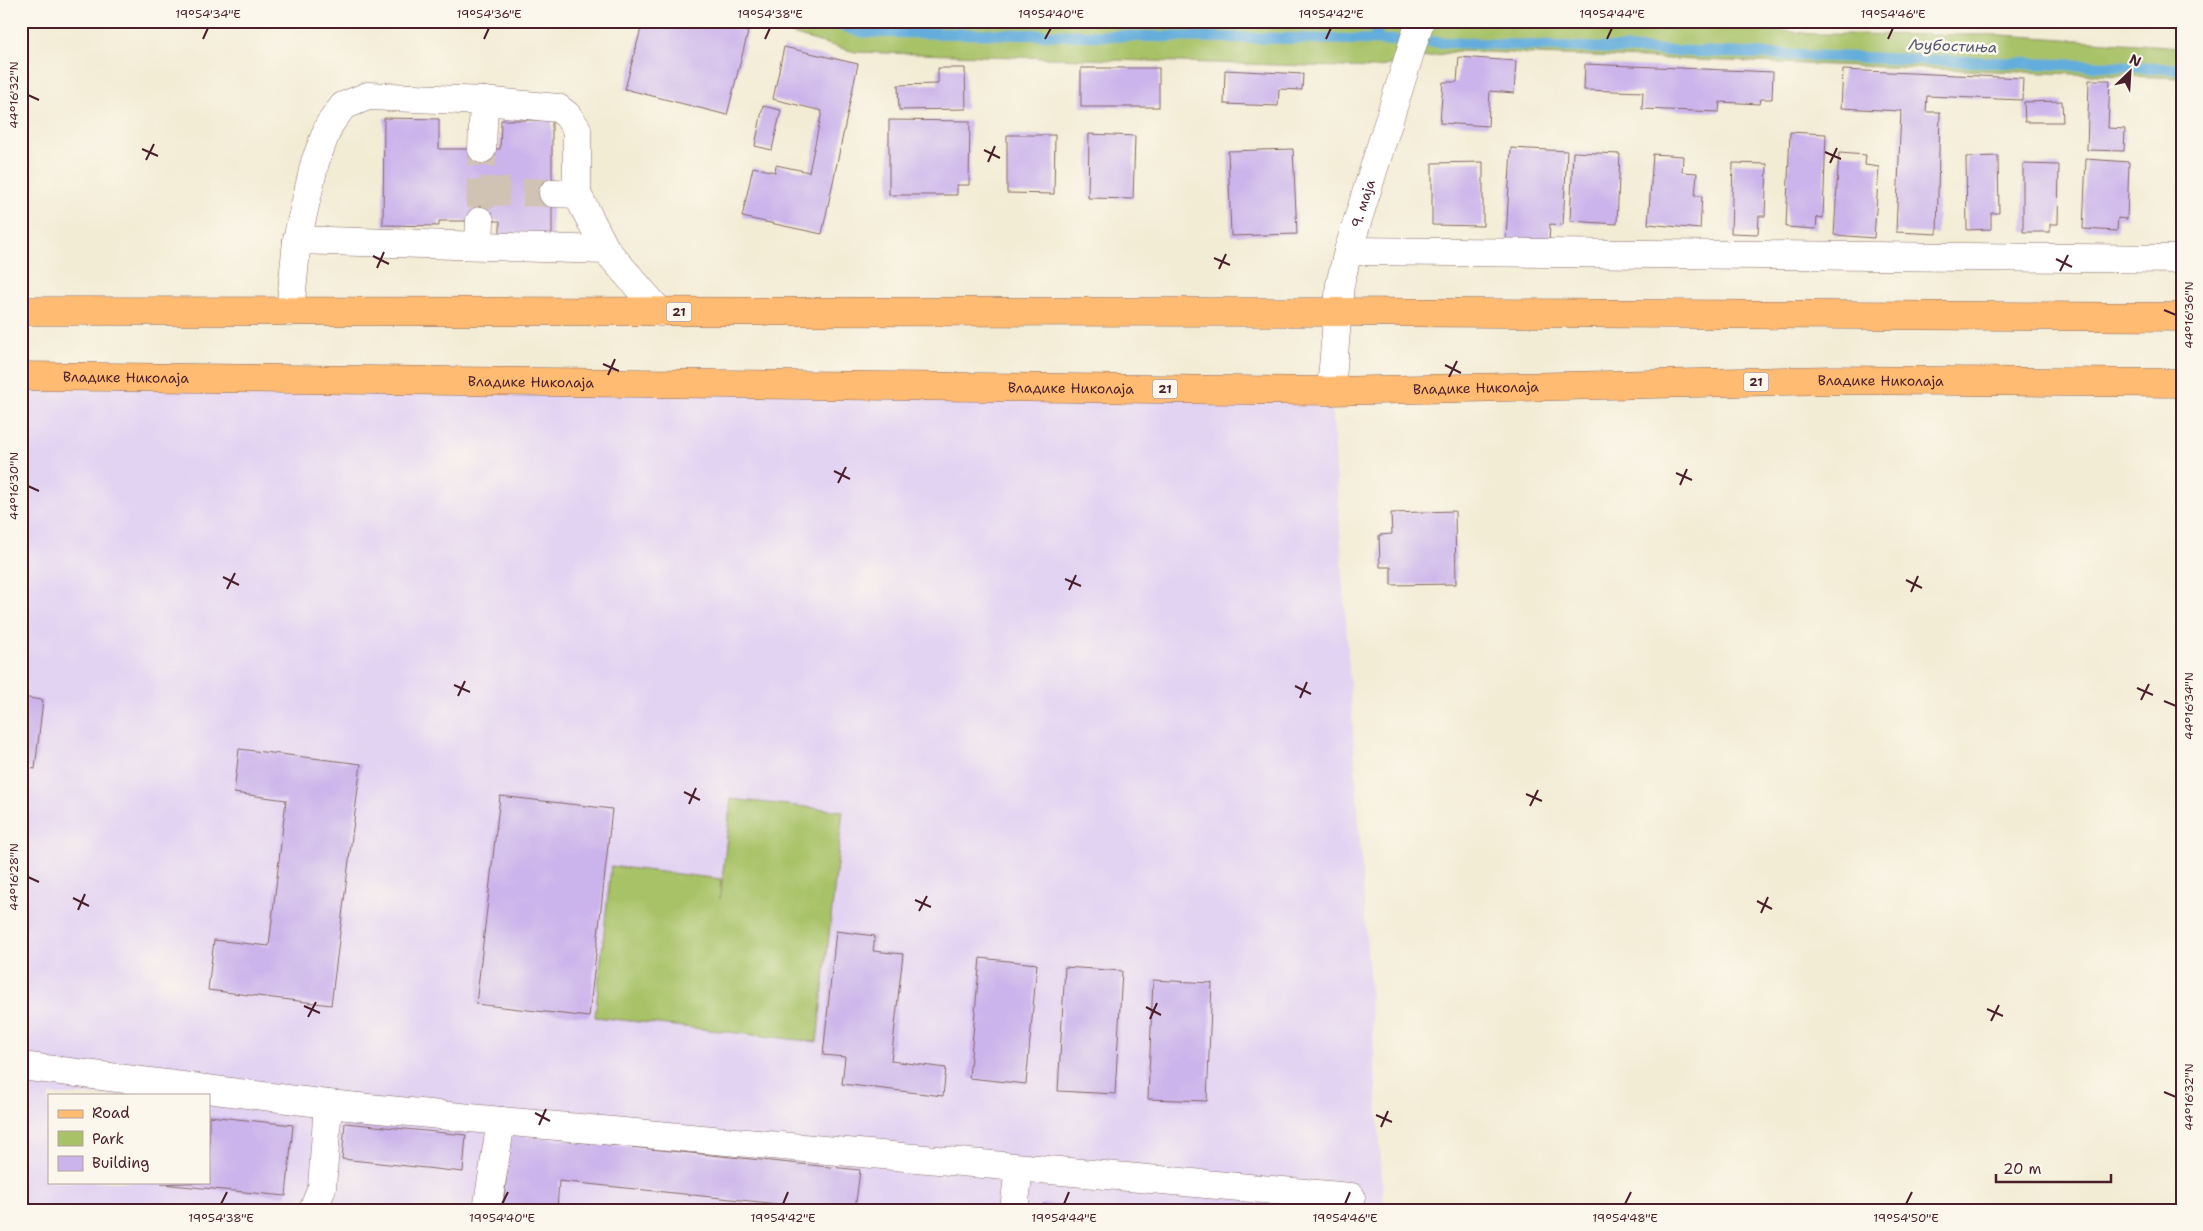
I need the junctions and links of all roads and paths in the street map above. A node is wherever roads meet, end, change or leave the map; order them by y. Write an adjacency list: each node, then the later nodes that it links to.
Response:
1 (1420, 21): 6 (street, 9. маја)
2 (484, 101): 3 (street); 4 (street); 5 (street)
3 (482, 149)
4 (297, 240): 5 (street); 9 (street)
5 (606, 250): 10 (street)
6 (1348, 251): 7 (street); 11 (street, 9. маја)
7 (2182, 259)
8 (21, 311): 9 (main road, 21)
9 (290, 312): 10 (main road, 21)
10 (660, 312): 11 (main road, 21)
11 (1338, 312): 12 (main road, 21); 15 (street, 9. маја)
12 (2182, 317)
13 (21, 376): 15 (main road, Владике Николаја / 21)
14 (2182, 383): 15 (main road, Владике Николаја / 21)
15 (1331, 391)
16 (21, 1066): 17 (street)
17 (328, 1104): 18 (street); 21 (street)
18 (501, 1121): 19 (street); 22 (street)
19 (1019, 1168): 20 (street); 23 (street)
20 (1351, 1197)
21 (313, 1210)
22 (487, 1210)
23 (1014, 1210)

